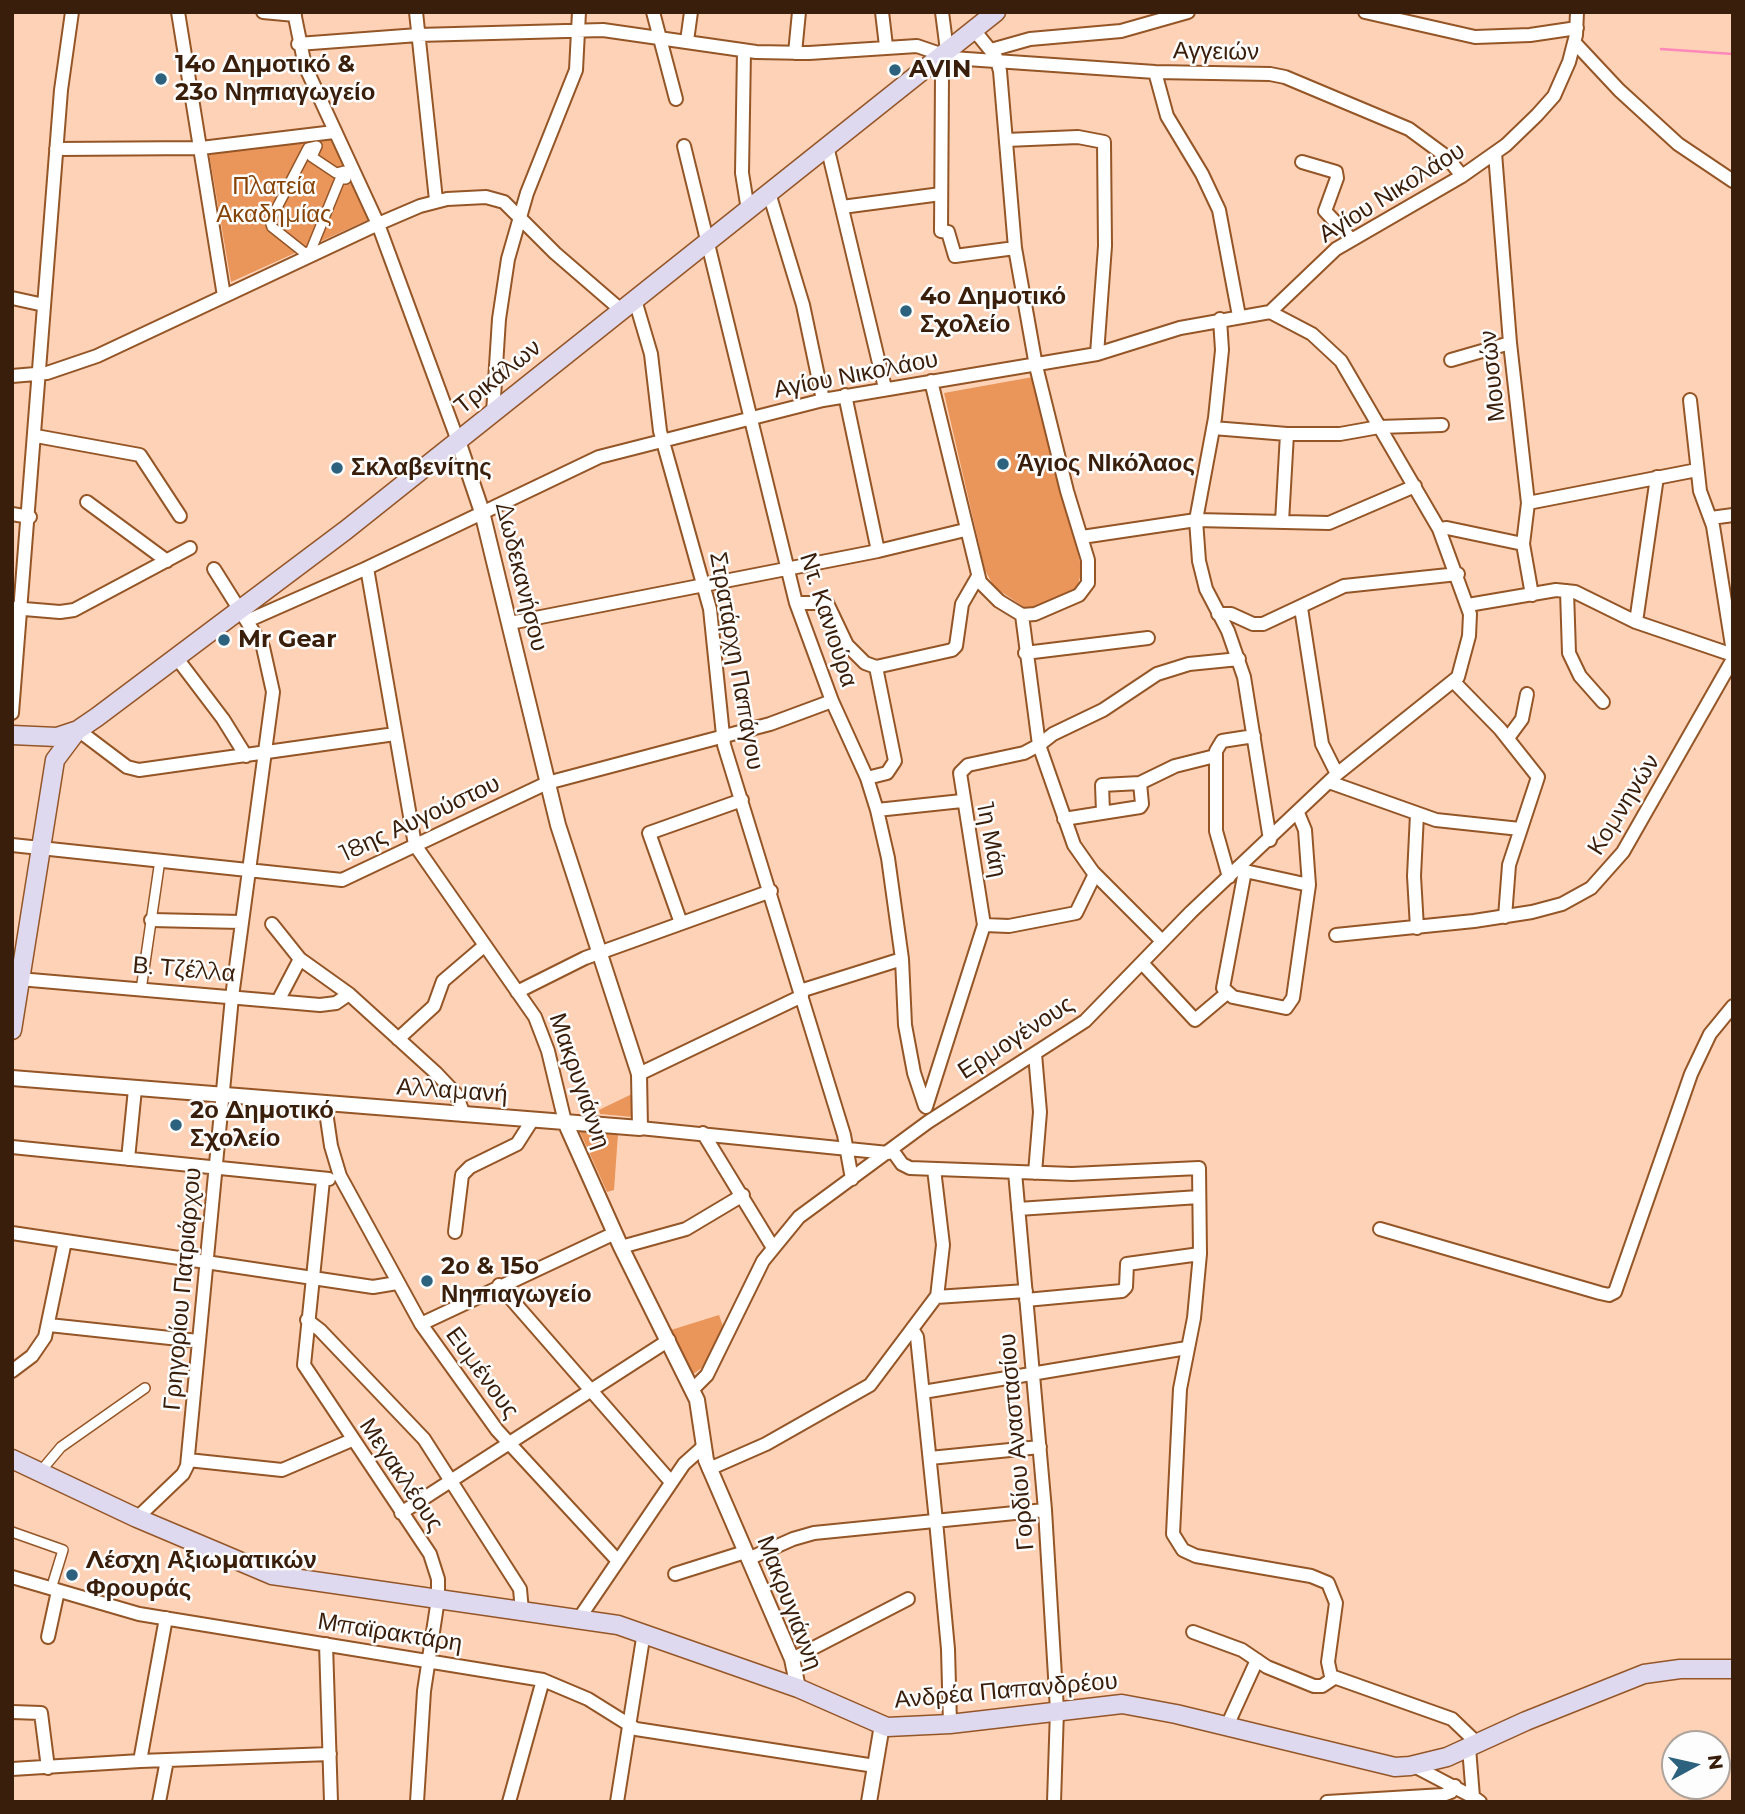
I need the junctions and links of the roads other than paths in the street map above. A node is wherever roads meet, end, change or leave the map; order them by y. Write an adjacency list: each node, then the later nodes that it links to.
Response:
1 (72, 12): 36 (street)
2 (178, 12): 35 (street)
3 (262, 12): 15 (street)
4 (416, 12): 19 (street)
5 (579, 12): 18 (street)
6 (653, 12): 20 (street)
7 (691, 12): 21 (street)
8 (799, 12): 26 (street)
9 (882, 12): 24 (street)
10 (942, 12): 28 (street)
11 (996, 12): 17 (main road, Τρικάλων)
12 (1188, 12): 27 (street)
13 (1365, 12): 16 (street)
14 (1577, 12): 16 (street, Αγίου Νικολάου)
15 (295, 13): 23 (street, Δωδεκανήσου)
16 (1577, 28): 22 (street, Αγίου Νικολάου)
17 (974, 30): 27 (street); 28 (main road, Τρικάλων)
18 (579, 31): 19 (street, Αγγειών); 20 (street, Αγγειών); 46 (street)
19 (418, 35): 23 (street, Αγγειών); 43 (street)
20 (660, 37): 21 (street, Αγγειών); 30 (street)
21 (687, 41): 25 (street, Αγγειών)
22 (1575, 43): 37 (street, Αγίου Νικολάου); 40 (street)
23 (298, 44): 31 (street, Δωδεκανήσου)
24 (886, 47): 26 (street, Αγγειών); 28 (street, Αγγειών)
25 (744, 51): 26 (street, Αγγειών); 45 (street)
26 (795, 53)
27 (994, 55): 28 (street, Αγγειών); 29 (street, Αγγειών); 32 (street)
28 (941, 56): 34 (main road, Τρικάλων); 42 (street)
29 (1155, 72): 39 (street, Αγγειών); 57 (street)
30 (676, 99)
31 (334, 132): 35 (street); 47 (street, Δωδεκανήσου)
32 (1006, 140): 50 (street); 60 (street)
33 (684, 146): 49 (street, Ντ. Κανιούρα)
34 (827, 146): 41 (main road, Τρικάλων); 44 (street)
35 (201, 148): 36 (street); 52 (street)
36 (56, 149): 54 (street)
37 (1495, 153): 39 (street, Αγίου Νικολάου); 59 (street, Μουσών)
38 (1302, 162): 48 (street)
39 (1462, 176): 48 (street, Αγίου Νικολάου)
40 (1733, 181)
41 (769, 193): 45 (main road, Τρικάλων); 68 (street)
42 (941, 194): 44 (street); 50 (street)
43 (436, 200): 46 (street); 47 (street)
44 (842, 207): 66 (street)
45 (748, 209): 49 (main road, Τρικάλων)
46 (520, 218): 55 (street); 70 (street)
47 (378, 224): 52 (street); 77 (street, Δωδεκανήσου)
48 (1351, 239): 56 (street, Αγίου Νικολάου)
49 (709, 240): 55 (main road, Τρικάλων); 71 (street, Ντ. Κανιούρα)
50 (1015, 248): 62 (street)
51 (311, 250): 51 (street)
52 (224, 296): 63 (street)
53 (12, 299): 54 (street)
54 (44, 305): 63 (street)
55 (628, 305): 70 (main road, Τρικάλων); 78 (street, Στρατάρχη Παπάγου)
56 (1270, 312): 57 (street, Αγίου Νικολάου); 73 (street)
57 (1239, 316): 58 (street, Αγίου Νικολάου)
58 (1220, 319): 60 (street, Αγίου Νικολάου); 74 (street)
59 (1510, 343): 61 (street); 83 (street, Μουσών)
60 (1097, 354): 62 (street, Αγίου Νικολάου)
61 (1451, 360)
62 (1036, 366): 65 (street, Αγίου Νικολάου); 94 (street)
63 (39, 374): 64 (street); 76 (street)
64 (12, 376)
65 (930, 381): 66 (street, Αγίου Νικολάου); 93 (street)
66 (885, 388): 67 (street, Αγίου Νικολάου)
67 (845, 395): 68 (street, Αγίου Νικολάου); 97 (street)
68 (823, 400): 71 (street, Αγίου Νικολάου)
69 (1690, 400): 79 (street)
70 (493, 413): 77 (main road, Τρικάλων)
71 (752, 417): 78 (street, Αγίου Νικολάου); 101 (street, Ντ. Κανιούρα)
72 (1442, 425): 73 (street)
73 (1379, 427): 75 (street); 81 (street)
74 (1213, 428): 75 (street); 90 (street)
75 (1287, 434): 91 (street)
76 (36, 436): 87 (street); 88 (street)
77 (458, 441): 84 (street, Δωδεκανήσου); 113 (main road, Τρικάλων)
78 (662, 441): 84 (street, Αγίου Νικολάου); 104 (street, Στρατάρχη Παπάγου)
79 (1697, 470): 80 (street); 89 (street)
80 (1657, 477): 83 (street); 114 (street)
81 (1416, 486): 91 (street); 92 (street)
82 (87, 502): 98 (street)
83 (1528, 503): 95 (street, Μουσών)
84 (482, 512): 99 (street, Αγίου Νικολάου); 115 (street, Δωδεκανήσου)
85 (12, 514): 88 (street)
86 (1733, 515): 89 (street)
87 (180, 516)
88 (30, 517): 109 (street)
89 (1711, 518): 118 (street)
90 (1196, 520): 91 (street); 94 (street); 111 (street)
91 (1282, 522)
92 (1439, 529): 95 (street); 102 (street)
93 (965, 530): 97 (street); 103 (street)
94 (1082, 537): 112 (street)
95 (1523, 544): 106 (street, Μουσών)
96 (190, 548): 98 (street)
97 (878, 551): 101 (street)
98 (167, 561): 109 (street)
99 (367, 568): 113 (street, Αγίου Νικολάου); 128 (street, Μακρυγιάννη)
100 (214, 569): 113 (street)
101 (787, 569): 104 (street); 107 (street, Ντ. Κανιούρα)
102 (1458, 574): 108 (street); 110 (street)
103 (977, 578): 112 (street); 121 (street)
104 (705, 585): 115 (street); 131 (street, Στρατάρχη Παπάγου)
105 (1567, 591): 106 (street); 114 (street); 125 (street)
106 (1532, 595): 108 (street)
107 (796, 603): 121 (street); 124 (street, Ντ. Κανιούρα)
108 (1468, 605): 122 (street)
109 (17, 608): 126 (street)
110 (1301, 608): 111 (street); 140 (street)
111 (1219, 614): 120 (street)
112 (1021, 615): 117 (street)
113 (244, 616): 119 (main road, Τρικάλων); 135 (street)
114 (1636, 622): 118 (street)
115 (510, 624): 141 (street, Δωδεκανήσου)
116 (1148, 638): 117 (street)
117 (1025, 653): 134 (street)
118 (1733, 655): 162 (street, Κομνηνών)
119 (176, 657): 127 (main road, Τρικάλων); 136 (street)
120 (1239, 659): 130 (street); 134 (street)
121 (876, 667): 139 (street)
122 (1454, 682): 133 (street); 140 (street, Ερμογένους)
123 (1527, 694): 133 (street)
124 (832, 701): 131 (street, 18ης Αυγούστου); 139 (street, Ντ. Κανιούρα)
125 (1603, 702)
126 (12, 713)
127 (78, 730): 132 (main road, Τρικάλων); 136 (street); 138 (main road)
128 (394, 734): 135 (street); 153 (street, Μακρυγιάννη)
129 (12, 735): 132 (main road, Τρικάλων)
130 (1254, 736): 137 (street); 151 (street)
131 (723, 737): 141 (street, 18ης Αυγούστου); 143 (street, Στρατάρχη Παπάγου)
132 (43, 738): 138 (main road)
133 (1508, 738): 150 (street)
134 (1039, 744): 144 (street, 1η Μάη); 149 (street)
135 (264, 753): 136 (street); 157 (street, Γρηγορίου Πατριάρχου)
136 (246, 755)
137 (1215, 756): 142 (street); 159 (street)
138 (55, 760): 154 (main road)
139 (867, 778): 145 (street, Ντ. Κανιούρα)
140 (1333, 778): 147 (street, Ερμογένους); 148 (street)
141 (547, 783): 153 (street, 18ης Αυγούστου); 172 (street, Δωδεκανήσου)
142 (1140, 783): 146 (street); 146 (street)
143 (742, 800): 161 (street, Στρατάρχη Παπάγου); 165 (street)
144 (962, 801): 145 (street); 167 (street, 1η Μάη)
145 (877, 810): 174 (street, Ντ. Κανιούρα)
146 (1103, 812): 149 (street)
147 (1298, 813): 151 (street, Ερμογένους); 160 (street)
148 (1417, 814): 150 (street); 168 (street)
149 (1064, 819): 158 (street)
150 (1520, 828): 162 (street)
151 (1270, 840): 156 (street, Ερμογένους)
152 (12, 845): 154 (street, 18ης Αυγούστου)
153 (415, 845): 157 (street, 18ης Αυγούστου); 171 (street, Μακρυγιάννη)
154 (38, 848): 155 (street, 18ης Αυγούστου); 176 (main road)
155 (160, 860): 157 (street, 18ης Αυγούστου); 163 (street)
156 (1243, 868): 159 (street, Ερμογένους); 160 (street); 180 (street)
157 (248, 869): 164 (street, Γρηγορίου Πατριάρχου)
158 (1095, 874): 167 (street); 170 (street)
159 (1228, 877): 170 (street, Ερμογένους)
160 (1309, 885): 180 (street)
161 (771, 891): 165 (street); 179 (street, Στρατάρχη Παπάγου)
162 (1505, 917): 168 (street, Κομνηνών)
163 (151, 920): 164 (street); 177 (street)
164 (241, 922): 182 (street, Γρηγορίου Πατριάρχου)
165 (681, 923): 172 (street)
166 (272, 924): 173 (street)
167 (984, 925): 193 (street, 1η Μάη)
168 (1417, 928): 169 (street, Κομνηνών)
169 (1336, 935)
170 (1162, 941): 175 (street, Ερμογένους)
171 (484, 947): 178 (street, Μακρυγιάννη); 186 (street)
172 (599, 953): 178 (street); 188 (street, Δωδεκανήσου)
173 (300, 959): 181 (street); 183 (street)
174 (902, 959): 179 (street); 193 (street, Ντ. Κανιούρα)
175 (1142, 963): 180 (street); 187 (street, Ερμογένους)
176 (16, 979): 177 (street, Β. Τζέλλα); 185 (main road)
177 (141, 990): 182 (street, Β. Τζέλλα)
178 (517, 992): 196 (street, Μακρυγιάννη)
179 (801, 993): 188 (street); 201 (street, Στρατάρχη Παπάγου)
180 (1227, 993)
181 (349, 994): 183 (street, Β. Τζέλλα); 186 (street)
182 (232, 997): 183 (street, Β. Τζέλλα); 191 (street, Γρηγορίου Πατριάρχου)
183 (278, 1001)
184 (1733, 1006): 214 (street)
185 (12, 1030)
186 (398, 1039): 194 (street)
187 (1035, 1054): 197 (street, Ερμογένους); 207 (street)
188 (639, 1074): 198 (street, Δωδεκανήσου)
189 (12, 1078): 190 (street, Αλλαμανή)
190 (135, 1089): 191 (street, Αλλαμανή); 203 (street)
191 (224, 1097): 192 (street, Αλλαμανή); 204 (street, Γρηγορίου Πατριάρχου)
192 (325, 1105): 194 (street, Αλλαμανή); 208 (street, Ευμένους)
193 (925, 1106): 197 (street)
194 (464, 1115): 195 (street, Αλλαμανή)
195 (533, 1119): 196 (street, Αλλαμανή); 215 (street)
196 (565, 1122): 198 (street, Αλλαμανή); 217 (street, Μακρυγιάννη)
197 (928, 1122): 202 (street, Ερμογένους)
198 (640, 1128): 199 (street, Αλλαμανή)
199 (703, 1133): 201 (street, Αλλαμανή); 211 (street)
200 (12, 1147): 203 (street)
201 (847, 1147): 202 (street, Αλλαμανή); 209 (street, Στρατάρχη Παπάγου)
202 (890, 1151): 205 (street); 209 (street, Ερμογένους)
203 (128, 1159): 204 (street)
204 (216, 1168): 210 (street); 222 (street, Γρηγορίου Πατριάρχου)
205 (934, 1169): 206 (street); 227 (street)
206 (1015, 1172): 207 (street); 213 (street, Γορδίου Αναστασίου)
207 (1035, 1172): 212 (street)
208 (340, 1176): 210 (street); 224 (street, Ευμένους)
209 (852, 1179): 219 (street, Ερμογένους)
210 (323, 1180): 223 (street, Μεγακλέους)
211 (743, 1195): 219 (street); 220 (street)
212 (1199, 1197): 213 (street); 221 (street)
213 (1018, 1209): 226 (street, Γορδίου Αναστασίου)
214 (1380, 1229)
215 (455, 1232)
216 (12, 1233): 218 (street)
217 (615, 1233): 220 (street, Μακρυγιάννη); 225 (street)
218 (65, 1241): 222 (street); 230 (street)
219 (772, 1246): 238 (street, Ερμογένους)
220 (621, 1247): 232 (street, Μακρυγιάννη)
221 (1200, 1254): 226 (street); 234 (street)
222 (206, 1262): 223 (street); 233 (street, Γρηγορίου Πατριάρχου)
223 (314, 1277): 224 (street); 228 (street, Μεγακλέους)
224 (397, 1283): 229 (street, Ευμένους)
225 (499, 1285): 229 (street); 239 (street)
226 (1026, 1296): 227 (street); 236 (street, Γορδίου Αναστασίου)
227 (937, 1297): 231 (street)
228 (307, 1320): 241 (street, Μεγακλέους); 250 (street)
229 (421, 1324): 242 (street, Ευμένους)
230 (49, 1325): 233 (street); 235 (street)
231 (912, 1329): 240 (street); 248 (street)
232 (669, 1340): 238 (street, Μακρυγιάννη); 239 (street)
233 (198, 1341): 247 (street, Γρηγορίου Πατριάρχου)
234 (1187, 1349): 236 (street); 275 (street)
235 (12, 1371)
236 (1033, 1376): 240 (street); 244 (street, Γορδίου Αναστασίου)
237 (145, 1388): 249 (street)
238 (692, 1390): 243 (street, Μακρυγιάννη)
239 (591, 1391): 242 (street); 251 (street)
240 (923, 1392): 245 (street)
241 (352, 1440): 247 (street); 253 (street, Μεγακλέους)
242 (509, 1444): 250 (street); 258 (street, Ευμένους)
243 (703, 1447): 248 (street, Μακρυγιάννη); 251 (street)
244 (1040, 1447): 245 (street); 252 (street, Γορδίου Αναστασίου)
245 (930, 1458): 255 (street)
246 (12, 1459): 249 (main road, Ανδρέα Παπανδρέου)
247 (188, 1460): 254 (street)
248 (709, 1469): 257 (street, Μακρυγιάννη)
249 (40, 1472): 254 (main road, Ανδρέα Παπανδρέου)
250 (453, 1480): 253 (street); 264 (street)
251 (671, 1482): 258 (street)
252 (1045, 1510): 255 (street); 278 (street, Γορδίου Αναστασίου)
253 (401, 1513): 262 (street, Μεγακλέους)
254 (137, 1518): 262 (main road, Ανδρέα Παπανδρέου)
255 (936, 1521): 257 (street); 280 (street)
256 (12, 1532): 261 (street)
257 (747, 1556): 259 (street); 271 (street, Μακρυγιάννη)
258 (617, 1560): 265 (street)
259 (675, 1574)
260 (12, 1577): 261 (street, Μπαϊρακτάρη)
261 (55, 1590): 266 (street, Μπαϊρακτάρη); 269 (street)
262 (438, 1599): 264 (main road, Ανδρέα Παπανδρέου); 273 (street, Μεγακλέους)
263 (908, 1599): 271 (street)
264 (522, 1611): 265 (main road, Ανδρέα Παπανδρέου)
265 (580, 1617): 267 (main road, Ανδρέα Παπανδρέου)
266 (166, 1618): 270 (street, Μπαϊρακτάρη); 287 (street)
267 (644, 1632): 277 (main road, Ανδρέα Παπανδρέου); 282 (street)
268 (1193, 1632): 272 (street)
269 (48, 1637)
270 (326, 1644): 273 (street, Μπαϊρακτάρη); 285 (street)
271 (792, 1659): 277 (street, Μακρυγιάννη)
272 (1257, 1660): 275 (street); 283 (street)
273 (428, 1661): 276 (street, Μπαϊρακτάρη); 296 (street, Μεγακλέους)
274 (1733, 1669): 284 (main road, Ανδρέα Παπανδρέου)
275 (1334, 1678): 284 (street)
276 (543, 1680): 282 (street, Μπαϊρακτάρη); 297 (street)
277 (798, 1688): 281 (main road, Ανδρέα Παπανδρέου)
278 (1057, 1710): 280 (main road, Ανδρέα Παπανδρέου); 283 (main road, Ανδρέα Παπανδρέου); 300 (street, Γορδίου Αναστασίου)
279 (12, 1712): 290 (street)
280 (950, 1724): 281 (main road, Ανδρέα Παπανδρέου)
281 (882, 1725): 288 (street)
282 (629, 1726): 288 (street); 298 (street)
283 (1227, 1726): 289 (main road, Ανδρέα Παπανδρέου)
284 (1474, 1746): 289 (main road, Ανδρέα Παπανδρέου); 293 (street)
285 (330, 1754): 286 (street); 295 (street)
286 (167, 1760): 287 (street); 294 (street)
287 (140, 1761): 290 (street)
288 (875, 1766): 299 (street)
289 (1414, 1766): 292 (street)
290 (48, 1768): 291 (street)
291 (12, 1769)
292 (1455, 1786): 293 (street); 301 (street)
293 (1477, 1799)
294 (159, 1802)
295 (331, 1802)
296 (418, 1802)
297 (509, 1802)
298 (617, 1802)
299 (869, 1802)
300 (1054, 1802)
301 (1327, 1802)

